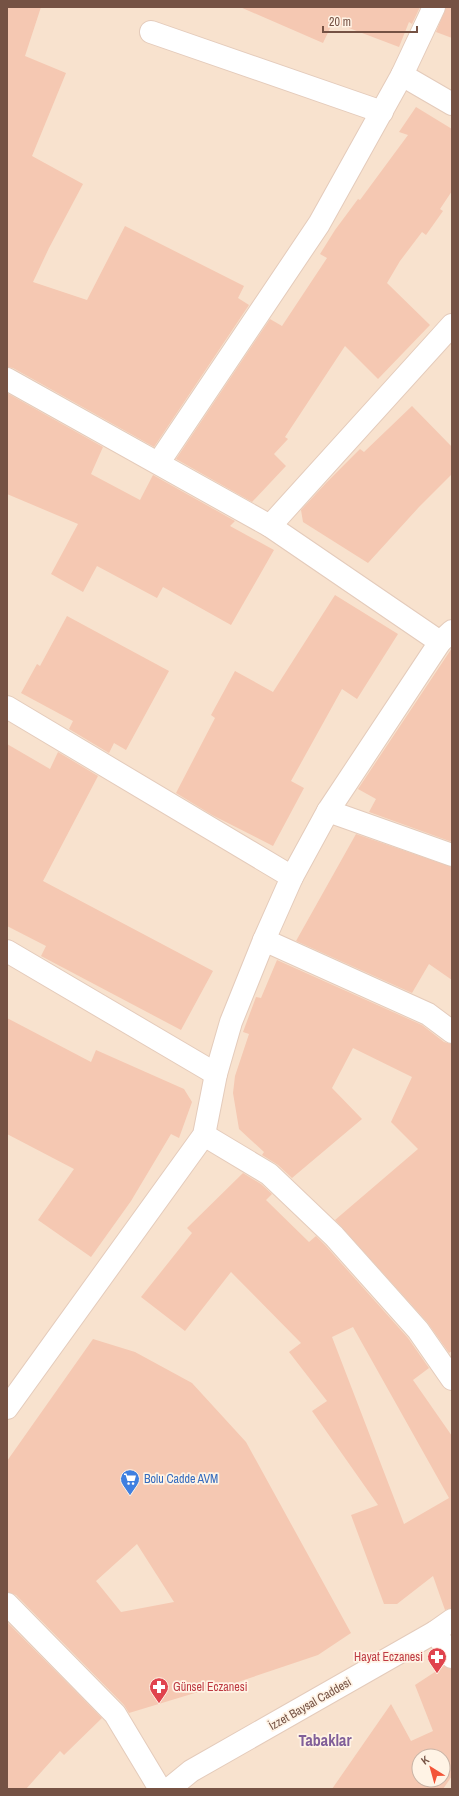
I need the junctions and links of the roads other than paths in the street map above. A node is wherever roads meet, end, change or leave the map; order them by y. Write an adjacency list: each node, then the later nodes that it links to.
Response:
1 (434, 7): 3 (street)
2 (151, 32): 5 (street)
3 (402, 74): 4 (street); 5 (street)
4 (452, 104)
5 (382, 112): 8 (street)
6 (452, 325): 9 (street)
7 (7, 379): 8 (street)
8 (159, 462): 9 (street)
9 (270, 526): 10 (street)
10 (446, 636): 12 (street)
11 (7, 707): 14 (street)
12 (328, 811): 13 (street); 14 (street)
13 (452, 854)
14 (292, 877): 15 (street)
15 (264, 940): 17 (street); 18 (street)
16 (7, 951): 18 (street)
17 (452, 1032)
18 (216, 1074): 19 (street)
19 (204, 1135): 20 (street); 21 (street)
20 (452, 1380)
21 (7, 1408)
22 (7, 1604): 25 (street)
23 (443, 1626): 24 (street); 26 (street, İzzet Baysal Caddesi)
24 (452, 1657)
25 (160, 1789)
26 (169, 1789)

